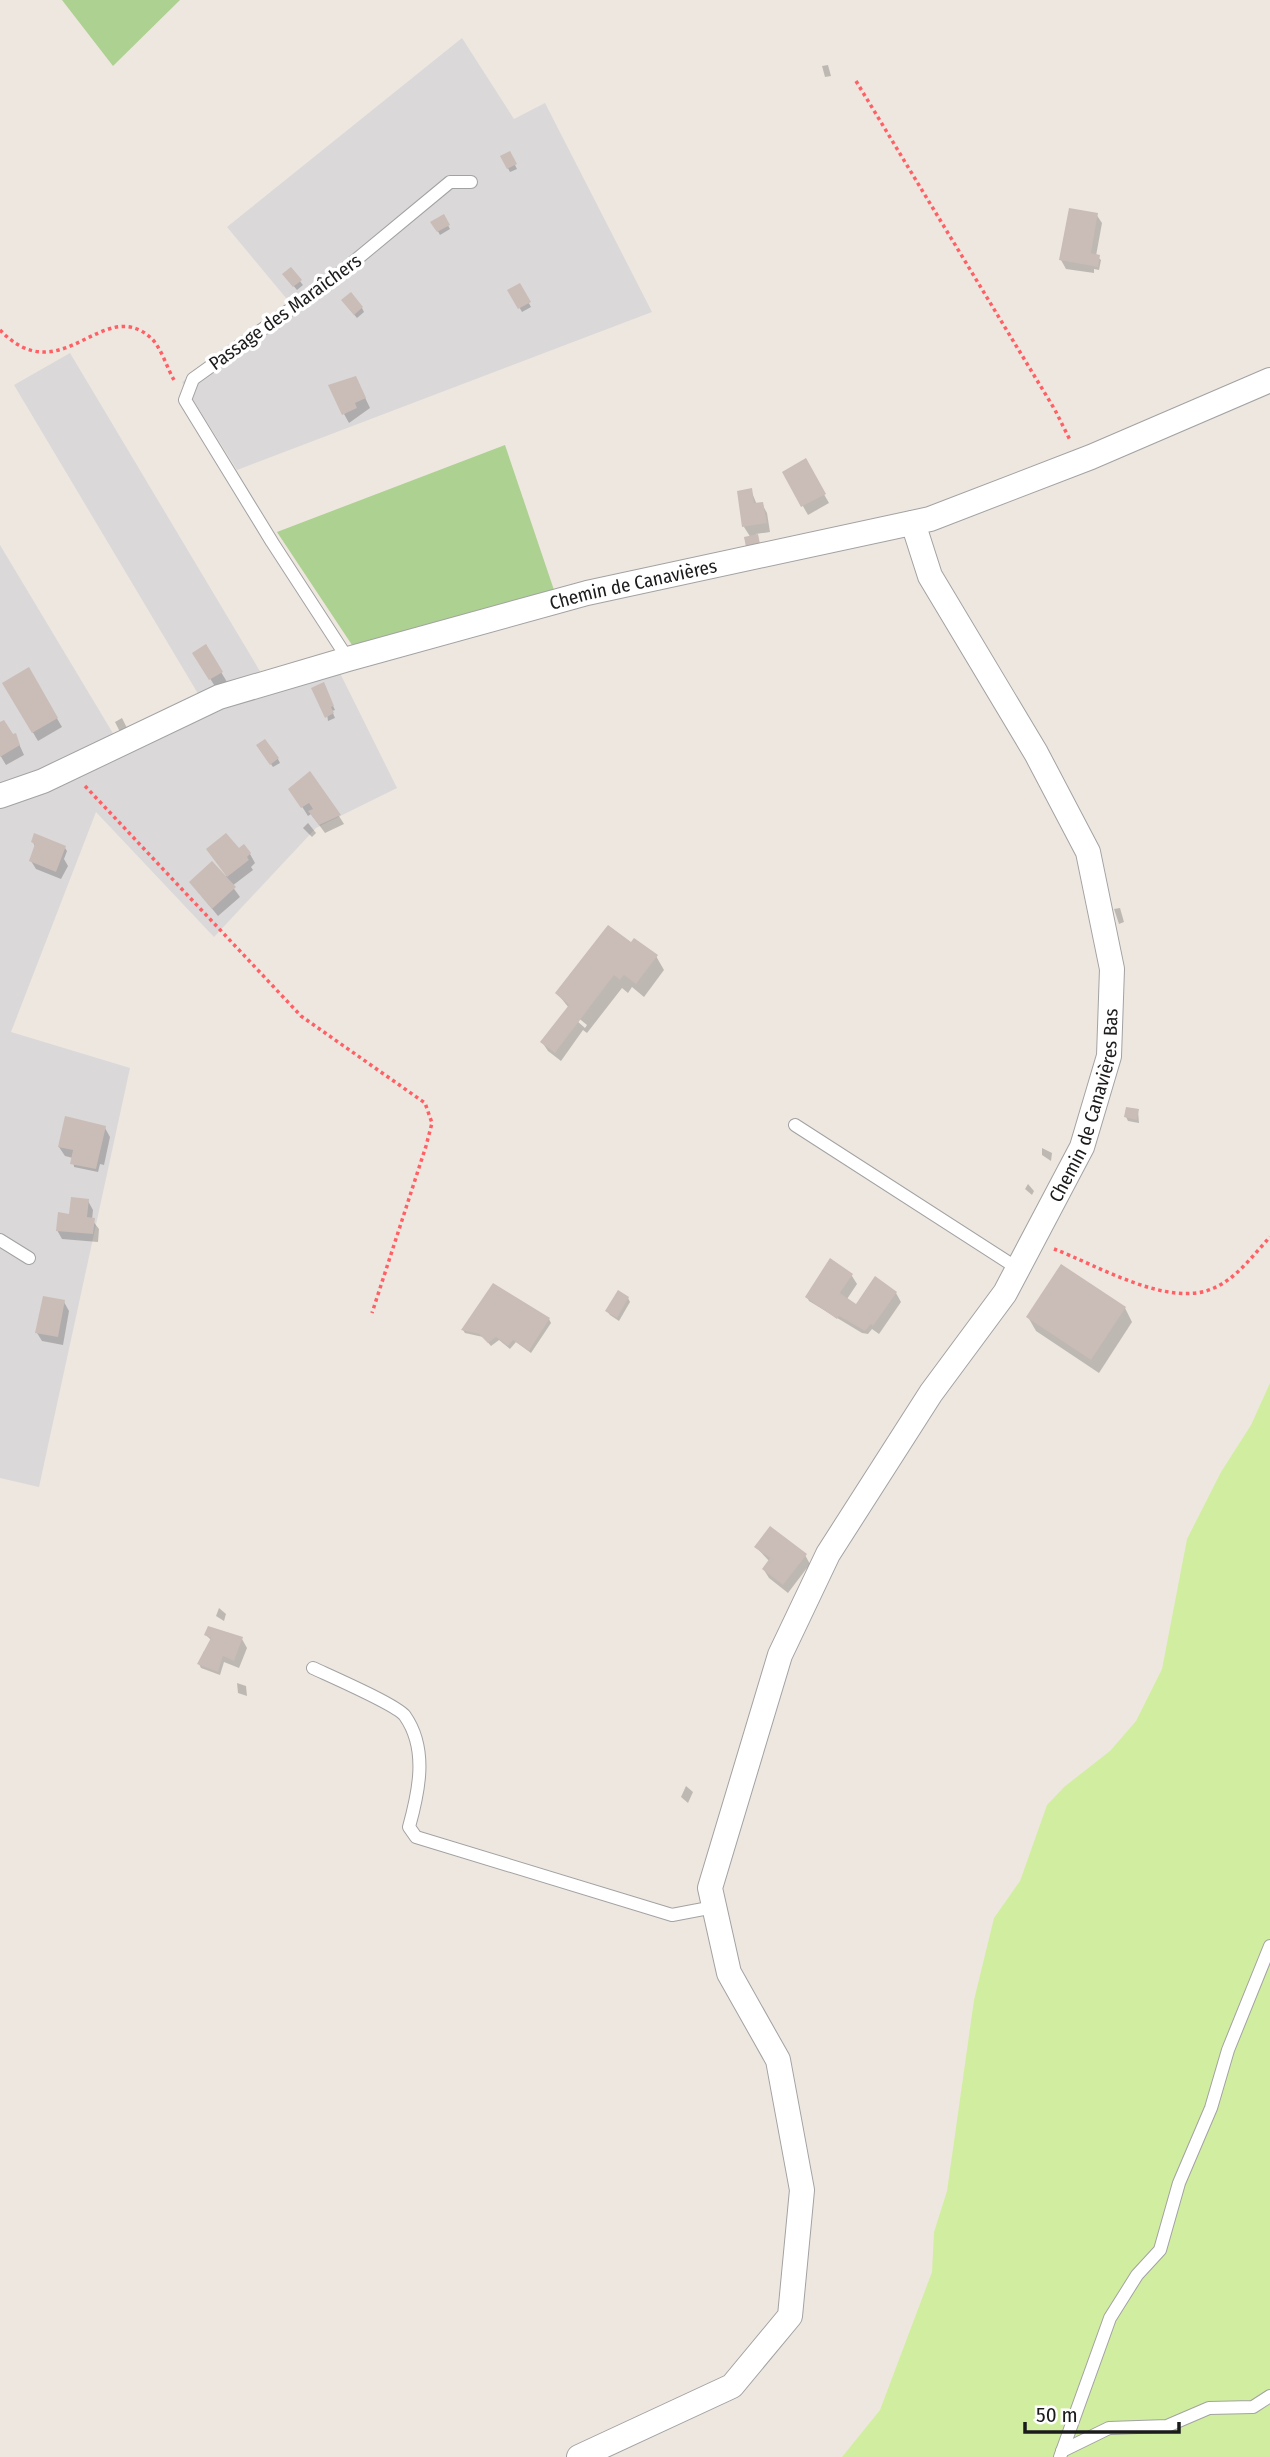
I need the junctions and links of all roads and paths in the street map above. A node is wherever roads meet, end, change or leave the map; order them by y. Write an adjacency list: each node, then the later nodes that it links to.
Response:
1 (856, 80): 6 (path)
2 (471, 182): 5 (lane, Passage des Maraîchers)
3 (0, 330): 5 (path)
4 (1270, 380): 6 (street, Chemin de Canavières)
5 (185, 400): 8 (lane)
6 (1091, 457): 7 (street, Chemin de Canavières)
7 (913, 523): 8 (street, Chemin de Canavières); 13 (street, Chemin de Canavières Bas)
8 (348, 659): 9 (street, Chemin de Canavières)
9 (69, 769): 10 (street, Chemin de Canavières); 17 (path)
10 (0, 796)
11 (794, 1125): 16 (lane)
12 (1270, 1237): 13 (path)
13 (1031, 1238): 16 (street, Chemin de Canavières Bas)
14 (0, 1240): 15 (lane)
15 (29, 1258)
16 (1017, 1268): 19 (street, Chemin de Canavières Bas)
17 (372, 1313)
18 (313, 1668): 19 (lane)
19 (714, 1907): 23 (street, Chemin de Canavières Bas)
20 (1270, 1946): 22 (lane)
21 (1270, 2396): 22 (lane)
22 (1061, 2454)
23 (579, 2457)

